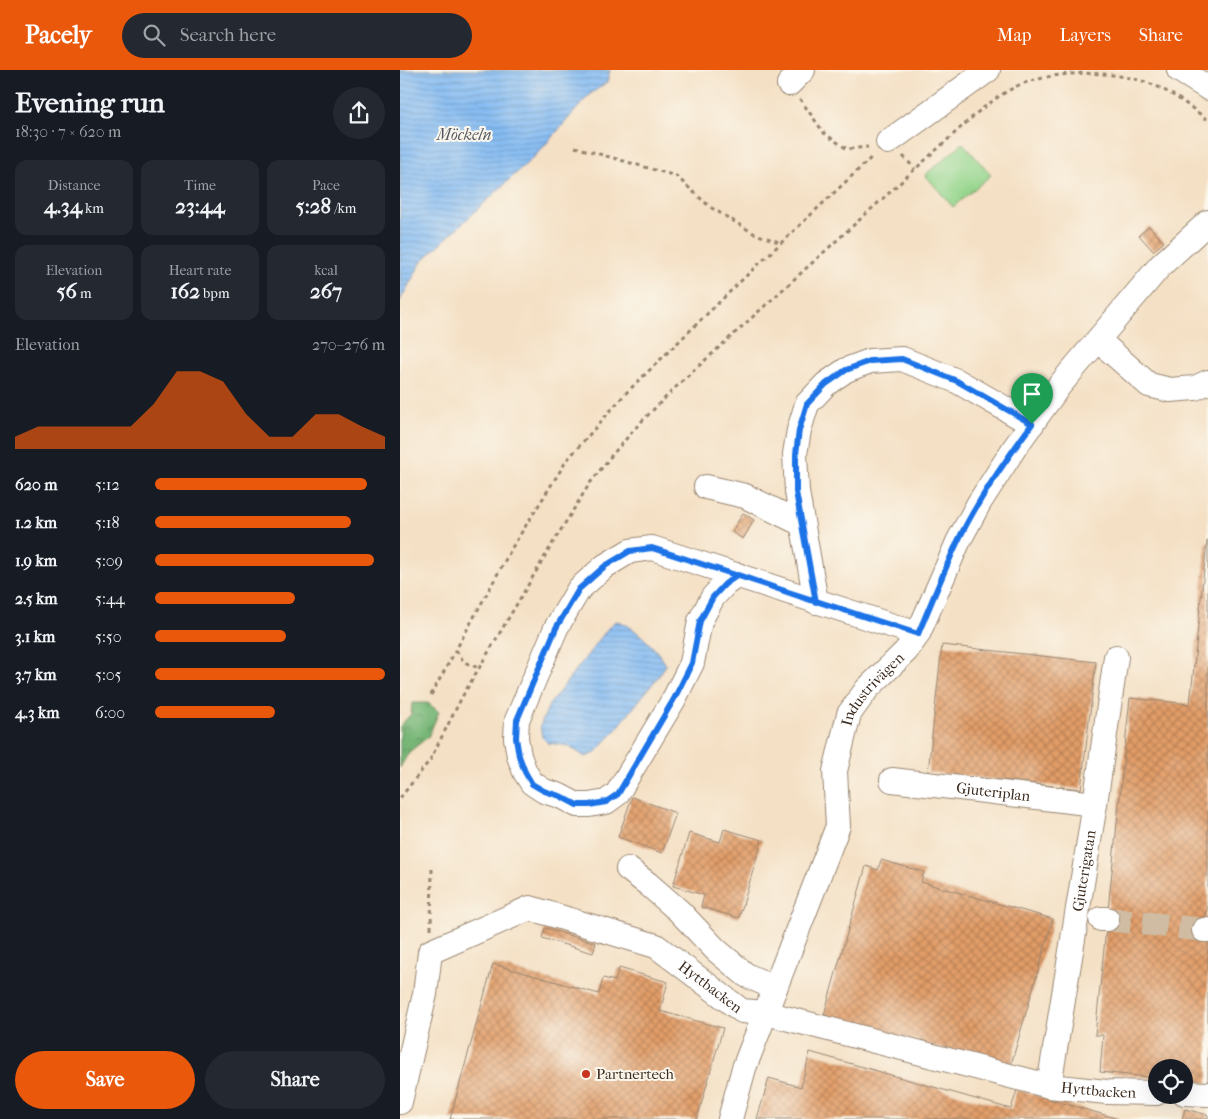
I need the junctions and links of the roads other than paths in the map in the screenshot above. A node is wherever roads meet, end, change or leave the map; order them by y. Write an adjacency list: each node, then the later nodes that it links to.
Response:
1 (988, 70): 4 (street)
2 (1179, 70): 3 (street)
3 (1208, 88)
4 (888, 142)
5 (1208, 222): 7 (street)
6 (1208, 229): 7 (street)
7 (1173, 258): 8 (street, Industrivägen)
8 (1098, 340): 9 (street); 10 (street, Industrivägen)
9 (1208, 382)
10 (1032, 424): 12 (street); 15 (street, Industrivägen)
11 (706, 487): 12 (street)
12 (802, 524): 14 (street)
13 (738, 575): 13 (street); 14 (street)
14 (816, 602): 15 (street)
15 (918, 634): 20 (street, Industrivägen)
16 (1116, 657): 18 (street, Gjuterigatan)
17 (892, 780): 18 (street, Gjuteriplan)
18 (1095, 804): 23 (street, Gjuterigatan)
19 (628, 869): 20 (street)
20 (775, 988): 21 (street, Industrivägen)
21 (766, 1012): 22 (street, Industrivägen); 23 (street, Hyttbacken); 27 (street, Hyttbacken)
22 (741, 1079): 28 (street, Industrivägen); 29 (street)
23 (1049, 1086): 24 (street, Hyttbacken)
24 (1148, 1093)
25 (1193, 1093): 26 (street)
26 (1208, 1094)
27 (400, 1102)
28 (730, 1119)
29 (734, 1119)

